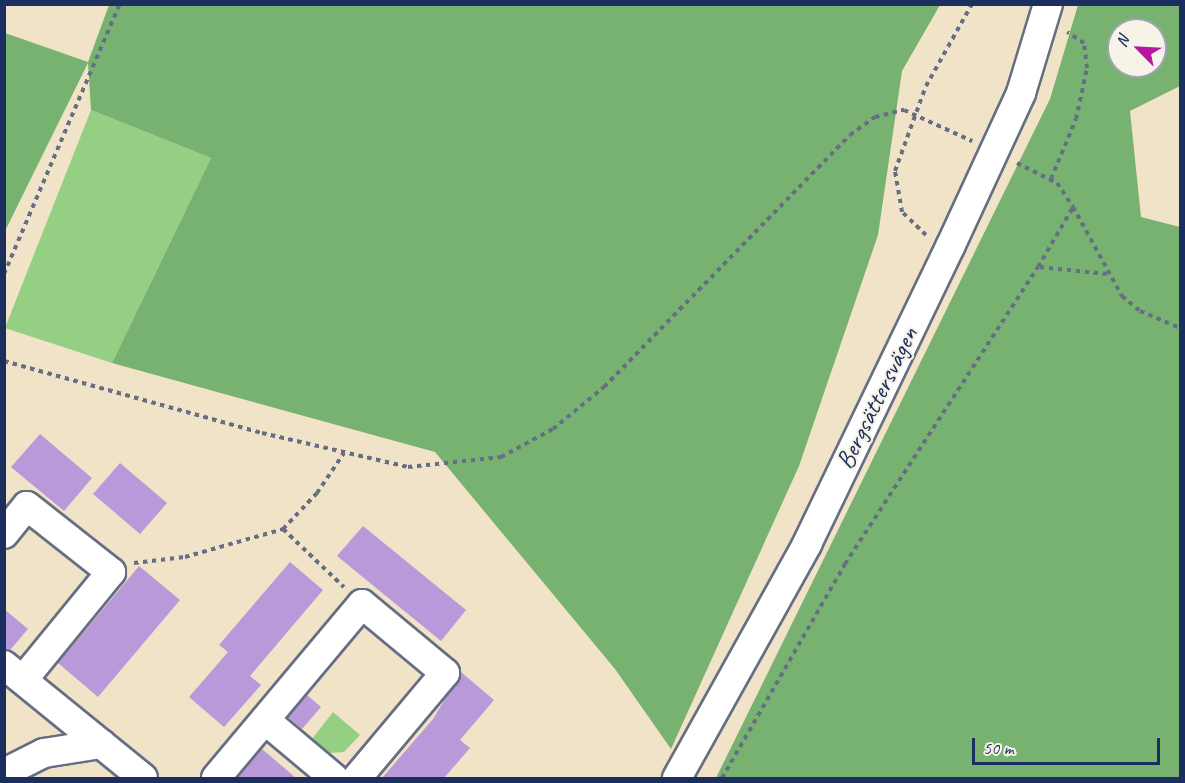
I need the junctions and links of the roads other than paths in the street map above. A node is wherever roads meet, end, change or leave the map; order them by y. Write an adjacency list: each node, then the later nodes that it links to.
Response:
1 (1048, 4): 11 (street, Bergsättersvägen)
2 (4, 534): 3 (street)
3 (14, 672): 5 (street)
4 (265, 720): 8 (street); 9 (street); 10 (street)
5 (101, 744): 6 (street); 7 (street)
6 (4, 773)
7 (143, 778)
8 (216, 778)
9 (334, 778)
10 (357, 778)
11 (677, 778)

